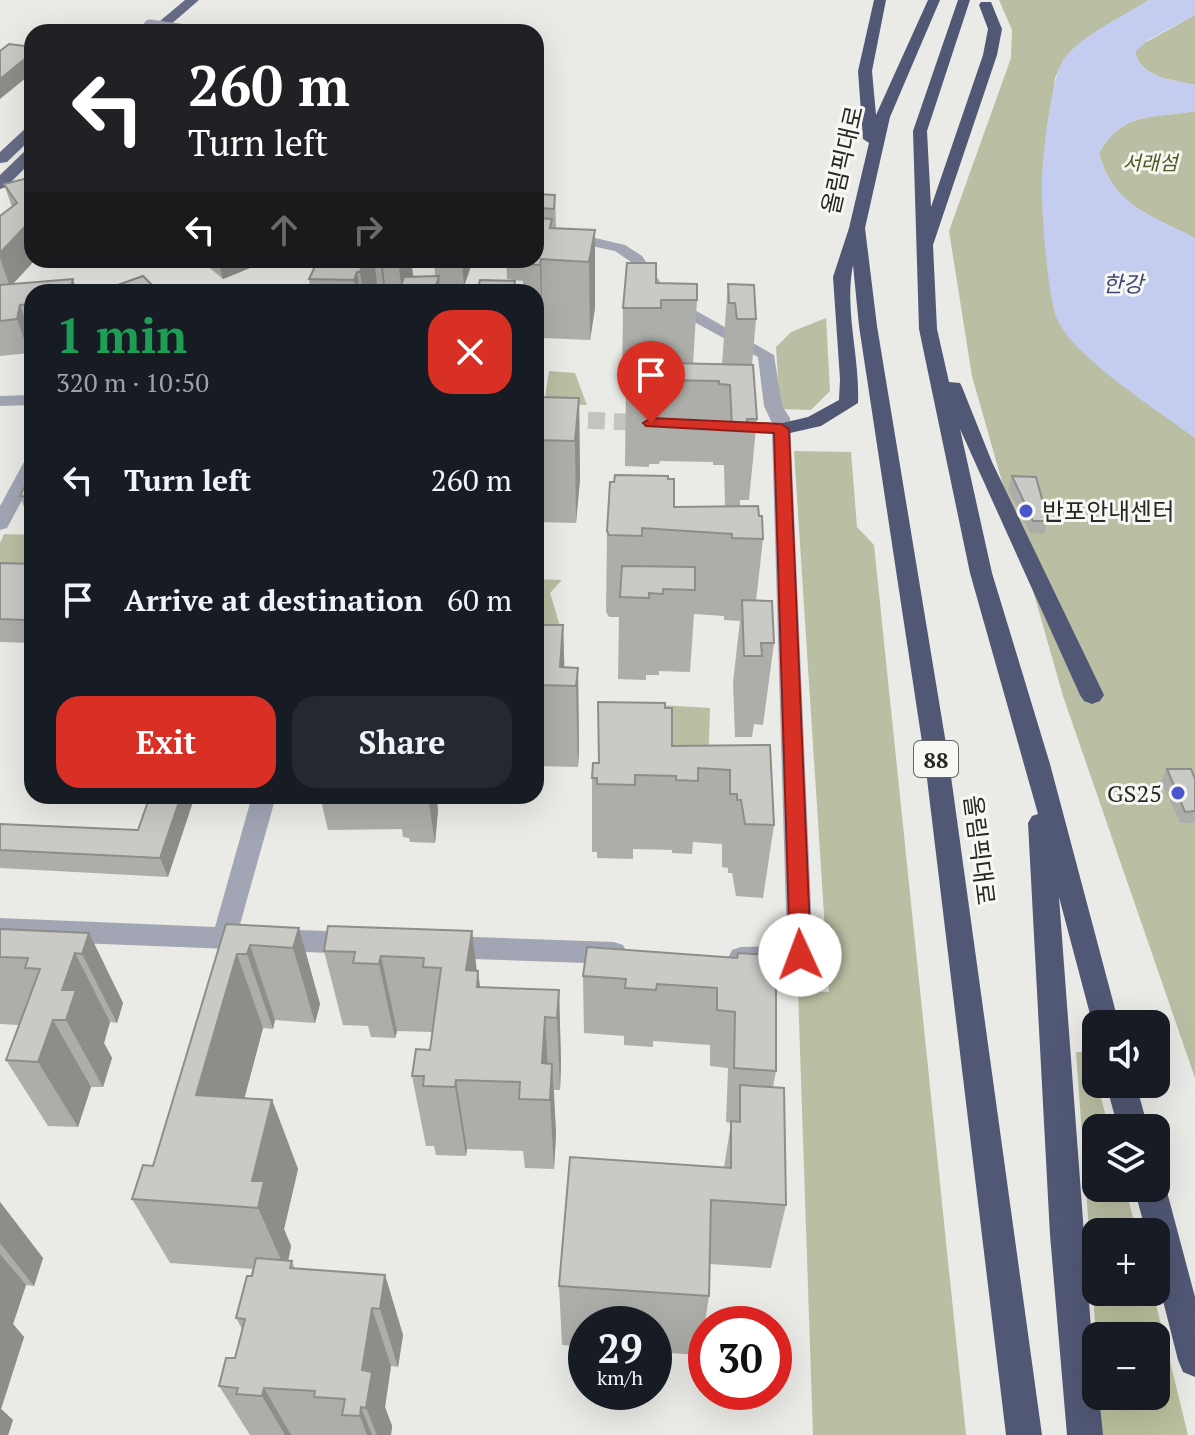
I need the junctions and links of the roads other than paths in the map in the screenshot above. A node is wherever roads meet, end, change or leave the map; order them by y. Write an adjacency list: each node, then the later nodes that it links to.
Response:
1 (880, 0): 11 (highway)
2 (922, 0): 9 (highway, 올림픽대로 / 88)
3 (934, 0): 9 (highway, 올림픽대로 / 88)
4 (964, 0): 17 (highway)
5 (198, 4): 7 (main road); 8 (main road)
6 (986, 5): 17 (highway)
7 (161, 24)
8 (181, 24)
9 (894, 88): 11 (highway, 올림픽대로 / 88)
10 (24, 138): 12 (main road)
11 (873, 159): 15 (highway, 올림픽대로 / 88)
12 (0, 161)
13 (24, 163): 14 (main road)
14 (0, 184)
15 (857, 228): 22 (highway); 37 (highway, 올림픽대로 / 88)
16 (544, 231): 22 (street)
17 (923, 251): 18 (highway)
18 (927, 318): 25 (highway); 26 (highway)
19 (24, 400): 20 (street)
20 (0, 401)
21 (709, 425): 22 (street)
22 (781, 429): 33 (street)
23 (24, 479): 24 (street)
24 (0, 524)
25 (1092, 695)
26 (1038, 764): 34 (highway); 38 (highway)
27 (262, 804): 29 (street)
28 (0, 929): 29 (street)
29 (224, 938): 30 (street)
30 (381, 944)
31 (428, 946): 32 (street)
32 (644, 954)
33 (720, 958)
34 (1101, 1010)
35 (1154, 1202): 36 (highway)
36 (1195, 1360)
37 (1024, 1435)
38 (1085, 1435)

